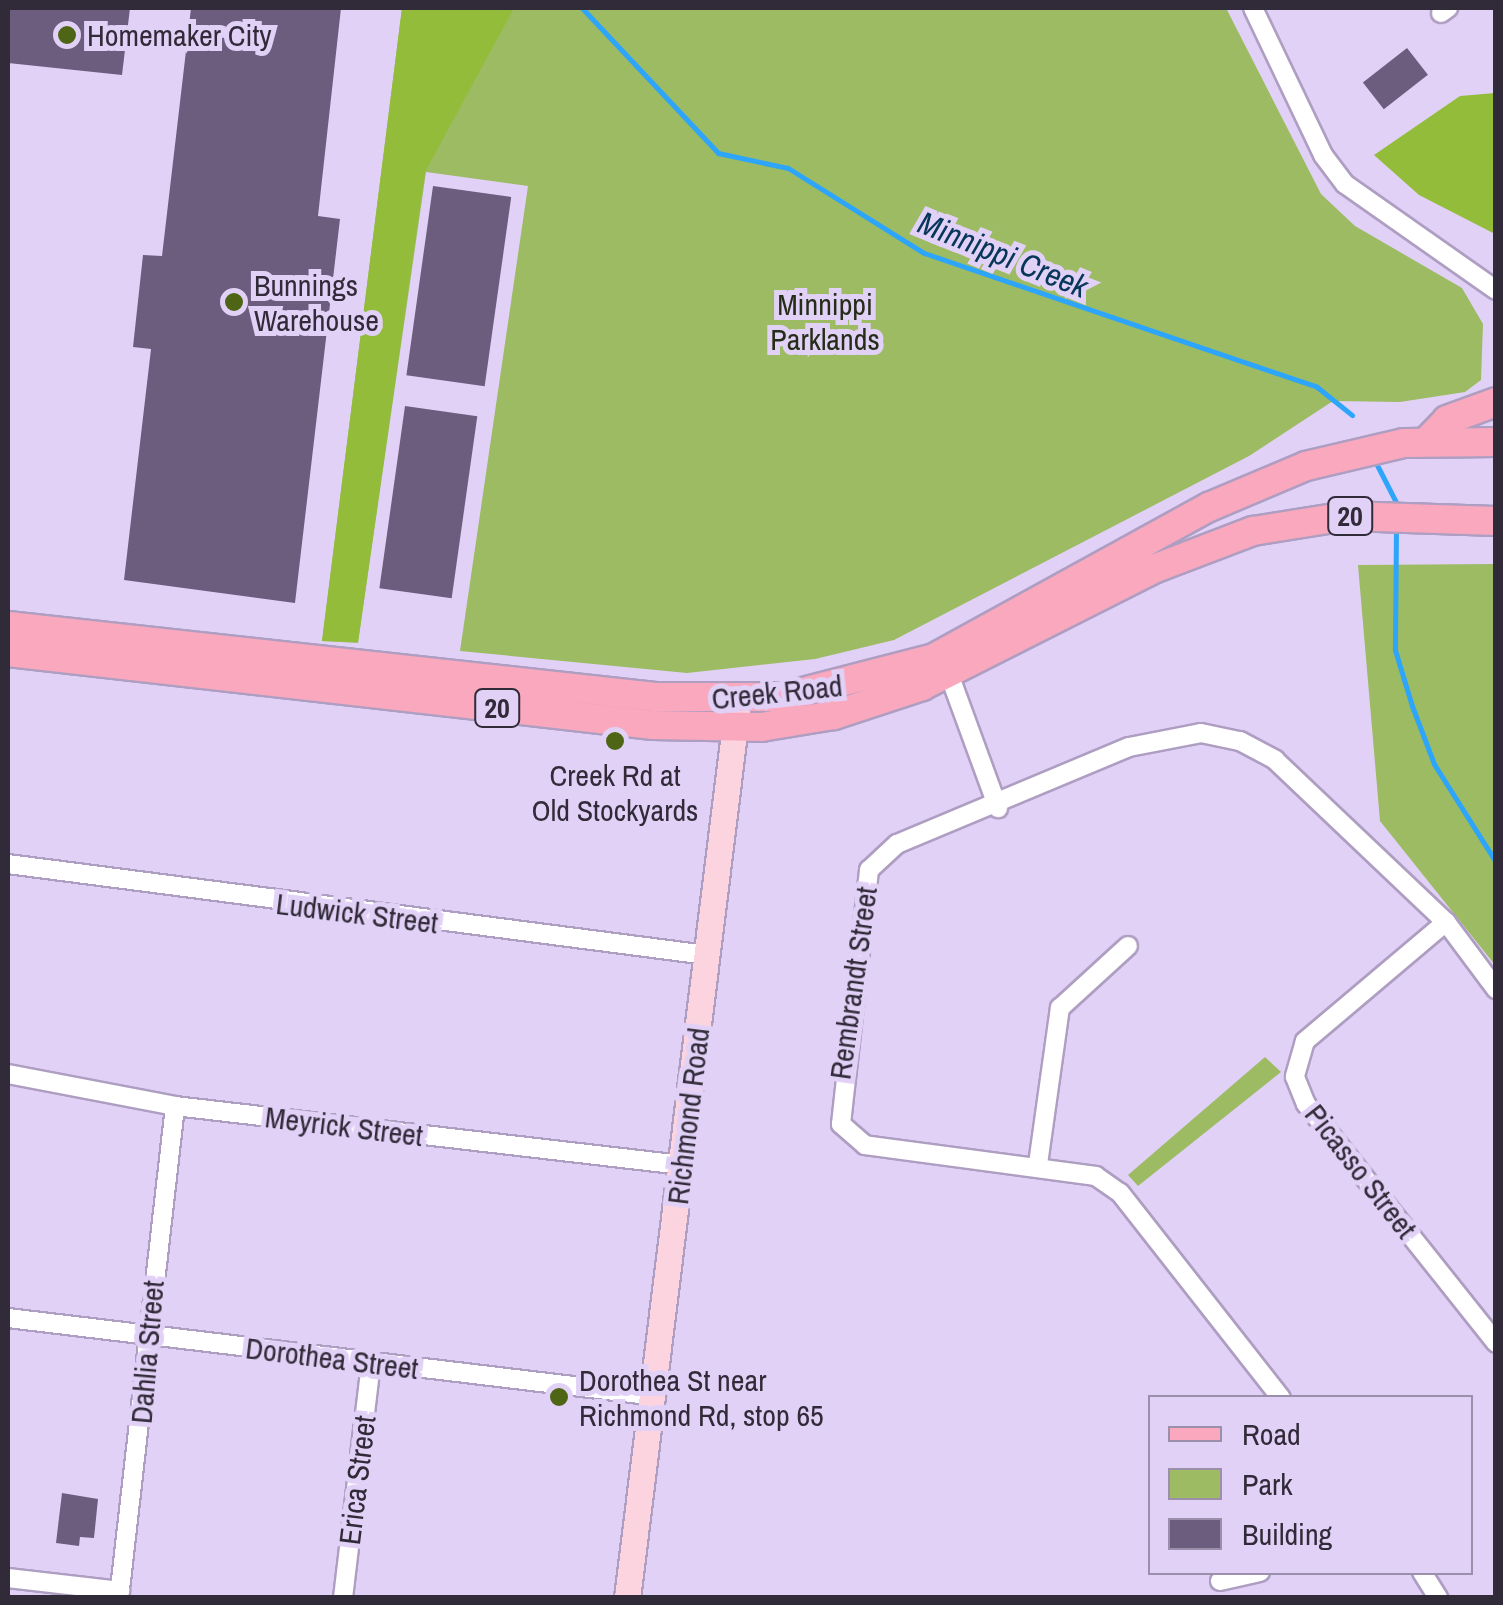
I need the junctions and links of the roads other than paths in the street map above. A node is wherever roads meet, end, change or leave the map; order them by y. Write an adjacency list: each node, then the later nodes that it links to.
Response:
1 (1253, 8): 2 (street)
2 (1496, 290)
3 (1496, 402): 4 (main road)
4 (1427, 440): 5 (main road, Creek Road / 20); 6 (main road, Creek Road / 20)
5 (1496, 442)
6 (1231, 496): 8 (main road); 12 (main road, Creek Road / 20)
7 (1496, 521): 8 (main road, Creek Road / 20)
8 (1254, 531): 11 (main road, Creek Road / 20)
9 (8, 626): 12 (main road, Creek Road / 20)
10 (8, 652): 12 (main road, Creek Road / 20)
11 (949, 674): 12 (main road, Creek Road / 20); 13 (street)
12 (736, 714): 17 (main road, Richmond Road)
13 (998, 808): 15 (street, Rembrandt Street); 21 (street, Rembrandt Street)
14 (8, 864): 17 (street, Ludwick Street)
15 (1446, 922): 18 (street, Rembrandt Street); 25 (street, Picasso Street)
16 (1128, 946): 21 (street)
17 (707, 955): 22 (main road, Richmond Road)
18 (1496, 990)
19 (8, 1074): 20 (street, Meyrick Street)
20 (174, 1106): 22 (street, Meyrick Street); 24 (street, Dahlia Street)
21 (1038, 1164): 27 (street, Rembrandt Street)
22 (682, 1165): 28 (main road, Richmond Road)
23 (8, 1318): 24 (street, Dorothea Street)
24 (149, 1335): 26 (street, Dorothea Street); 34 (street, Dahlia Street)
25 (1496, 1342)
26 (371, 1363): 28 (street, Dorothea Street); 35 (street, Erica Street)
27 (1280, 1395)
28 (656, 1396): 29 (main road, Richmond Road)
29 (638, 1530): 36 (main road, Richmond Road); 37 (main road, Richmond Road)
30 (1247, 1575): 33 (street)
31 (1424, 1575): 38 (street)
32 (8, 1578): 34 (street)
33 (1220, 1581)
34 (120, 1594)
35 (343, 1598)
36 (627, 1598)
37 (640, 1598)
38 (1438, 1598)

